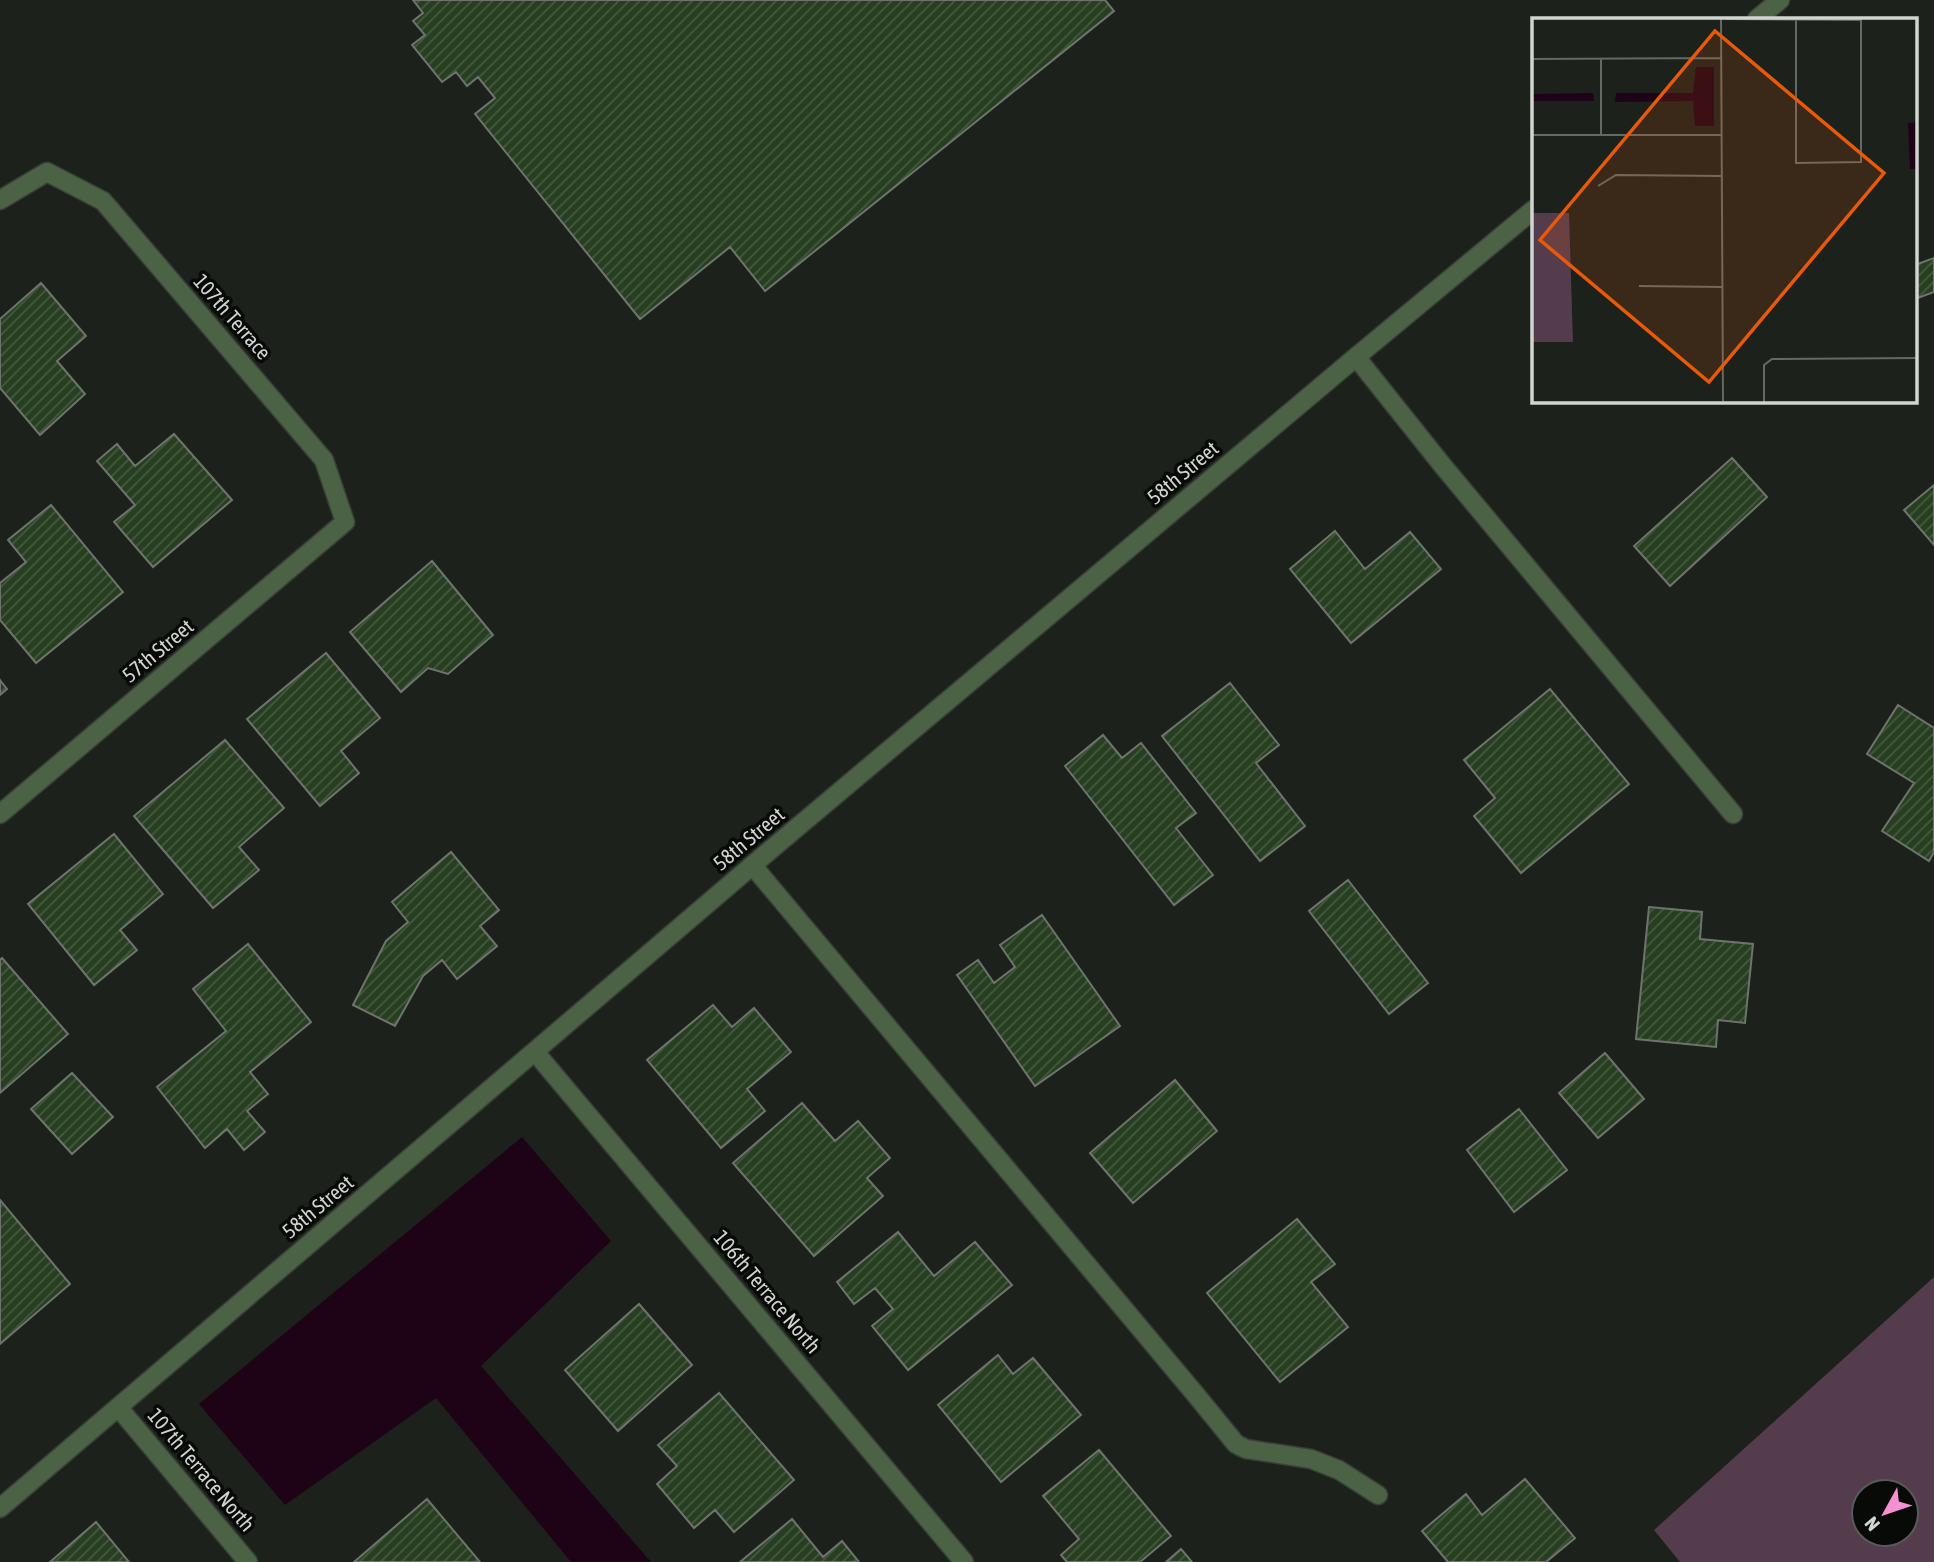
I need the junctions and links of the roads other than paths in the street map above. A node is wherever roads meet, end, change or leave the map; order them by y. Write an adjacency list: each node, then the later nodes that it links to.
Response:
1 (1780, 0): 2 (street)
2 (1758, 18)
3 (0, 200): 6 (street, 107th Terrace)
4 (1532, 211): 5 (street, 58th Street)
5 (1356, 357): 8 (street); 9 (street, 58th Street)
6 (345, 522): 7 (street, 57th Street)
7 (0, 814)
8 (1732, 814)
9 (753, 866): 10 (street, 58th Street); 12 (street)
10 (535, 1052): 11 (street, 58th Street); 15 (street, 106th Terrace North)
11 (118, 1407): 13 (street, 58th Street); 14 (street, 107th Terrace North)
12 (1378, 1495)
13 (0, 1508)
14 (248, 1562)
15 (964, 1562)

